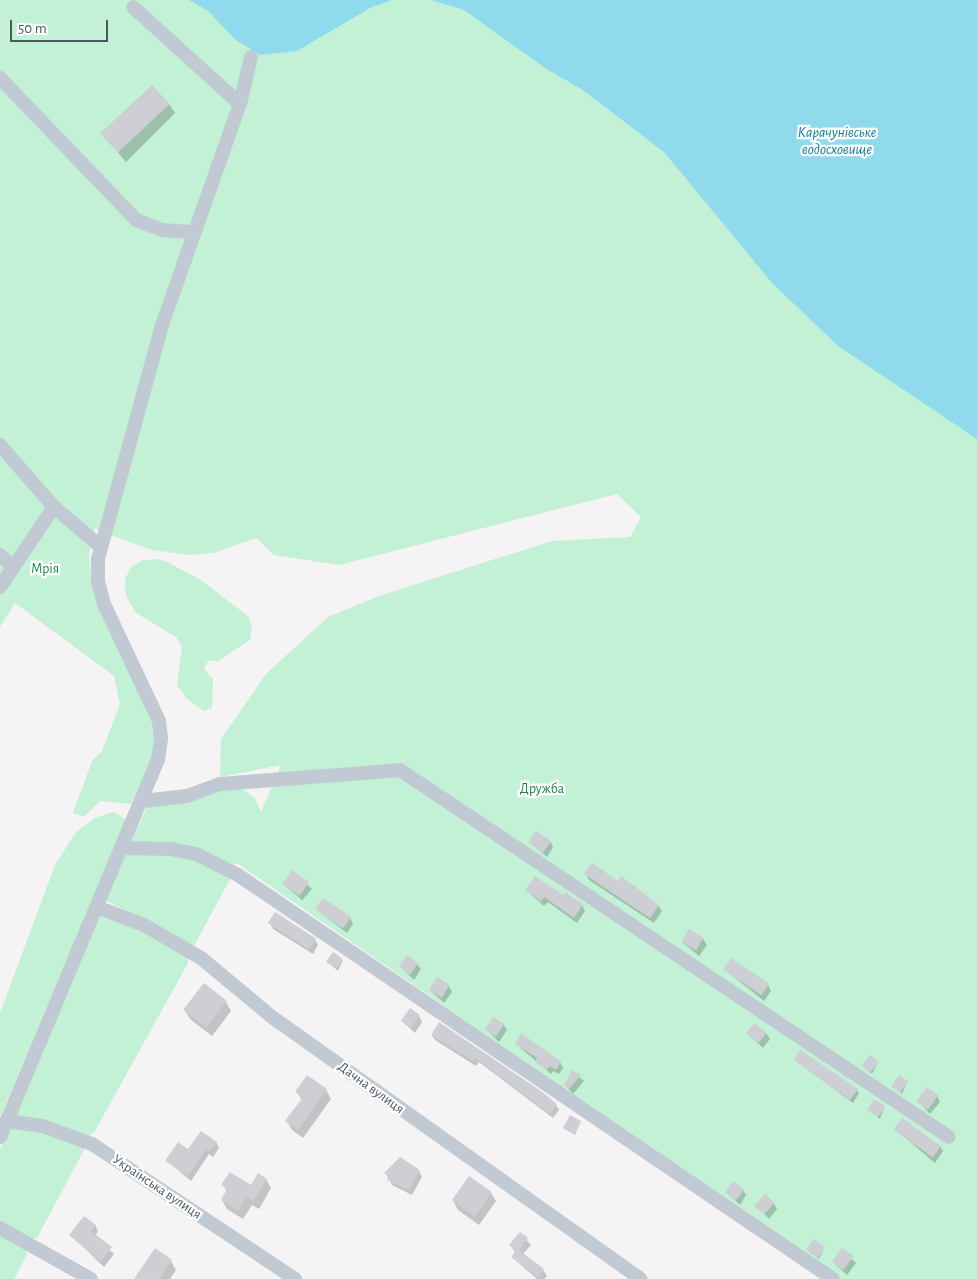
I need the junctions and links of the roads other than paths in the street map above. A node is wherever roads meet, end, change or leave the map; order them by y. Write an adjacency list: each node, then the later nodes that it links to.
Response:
1 (133, 7): 4 (street)
2 (251, 58): 4 (street)
3 (0, 78): 5 (street)
4 (240, 104): 5 (street)
5 (193, 232): 8 (street)
6 (0, 445): 7 (street)
7 (54, 507): 8 (street); 10 (street)
8 (100, 546): 12 (street)
9 (0, 555): 10 (street)
10 (13, 567): 11 (street)
11 (0, 587)
12 (143, 801): 13 (street); 17 (street)
13 (124, 848): 14 (street); 22 (street)
14 (97, 907): 15 (street); 21 (street, Дачна вулиця)
15 (7, 1121): 16 (street); 20 (street, Українська вулиця)
16 (0, 1137)
17 (949, 1137)
18 (0, 1228): 19 (street)
19 (91, 1279)
20 (295, 1279)
21 (640, 1279)
22 (833, 1279)

